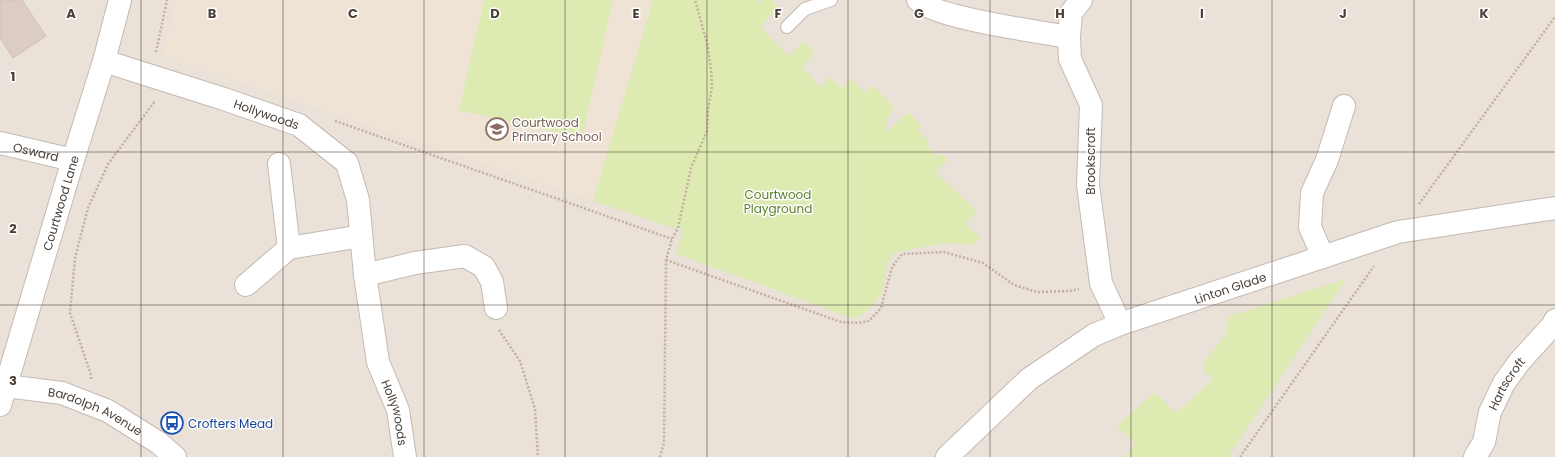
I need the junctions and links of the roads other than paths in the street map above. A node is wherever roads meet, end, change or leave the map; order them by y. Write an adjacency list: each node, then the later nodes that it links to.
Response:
1 (120, 0): 7 (street, Courtwood Lane)
2 (831, 0): 5 (lane)
3 (918, 0): 6 (street)
4 (1081, 0): 6 (street, Brookscroft)
5 (788, 27)
6 (1069, 36): 20 (street, Brookscroft)
7 (104, 62): 10 (street, Courtwood Lane); 13 (street, Hollywoods)
8 (1344, 106): 15 (street)
9 (0, 143): 10 (street, Osward)
10 (73, 160): 21 (street, Courtwood Lane)
11 (279, 164): 14 (street)
12 (1555, 208): 15 (street, Linton Glade)
13 (361, 236): 14 (street); 16 (street, Hollywoods)
14 (288, 248): 17 (street)
15 (1323, 257): 20 (street, Linton Glade)
16 (365, 275): 18 (street); 23 (street, Hollywoods)
17 (246, 285)
18 (496, 308)
19 (1555, 320): 25 (street, Hartscroft)
20 (1120, 324): 24 (street, Linton Glade)
21 (3, 395): 22 (street, Bardolph Avenue)
22 (175, 457)
23 (405, 457)
24 (947, 457)
25 (1475, 457)

